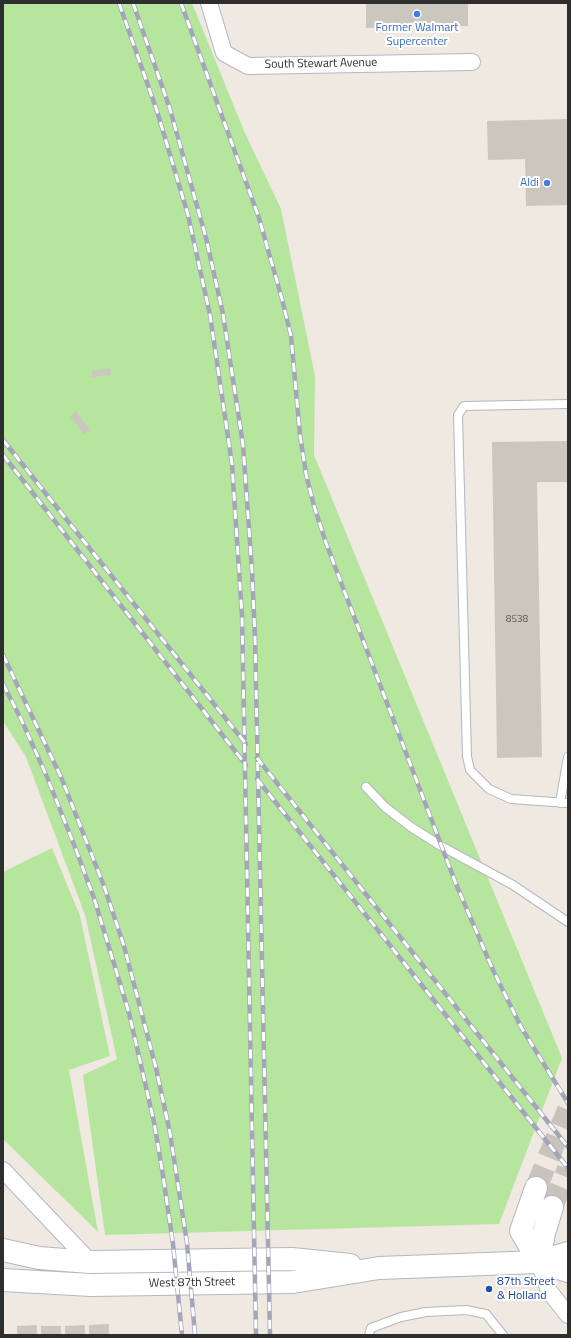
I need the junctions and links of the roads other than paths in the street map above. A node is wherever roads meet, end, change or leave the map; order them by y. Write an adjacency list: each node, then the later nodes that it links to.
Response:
1 (209, 3): 2 (street, South Stewart Avenue)
2 (472, 62)
3 (568, 404): 6 (lane)
4 (568, 757): 6 (lane)
5 (366, 787): 7 (lane)
6 (564, 803)
7 (568, 922)
8 (3, 1170): 13 (street)
9 (536, 1188): 14 (main road)
10 (552, 1207): 14 (main road)
11 (3, 1250): 13 (main road, West 87th Street)
12 (568, 1252): 14 (main road, West 87th Street)
13 (90, 1262): 15 (main road, West 87th Street)
14 (538, 1262): 15 (main road, West 87th Street); 16 (main road, West 87th Street); 18 (street)
15 (380, 1268): 17 (main road, West 87th Street)
16 (568, 1271)
17 (3, 1280)
18 (568, 1315)
19 (369, 1335): 20 (lane)
20 (503, 1335)

